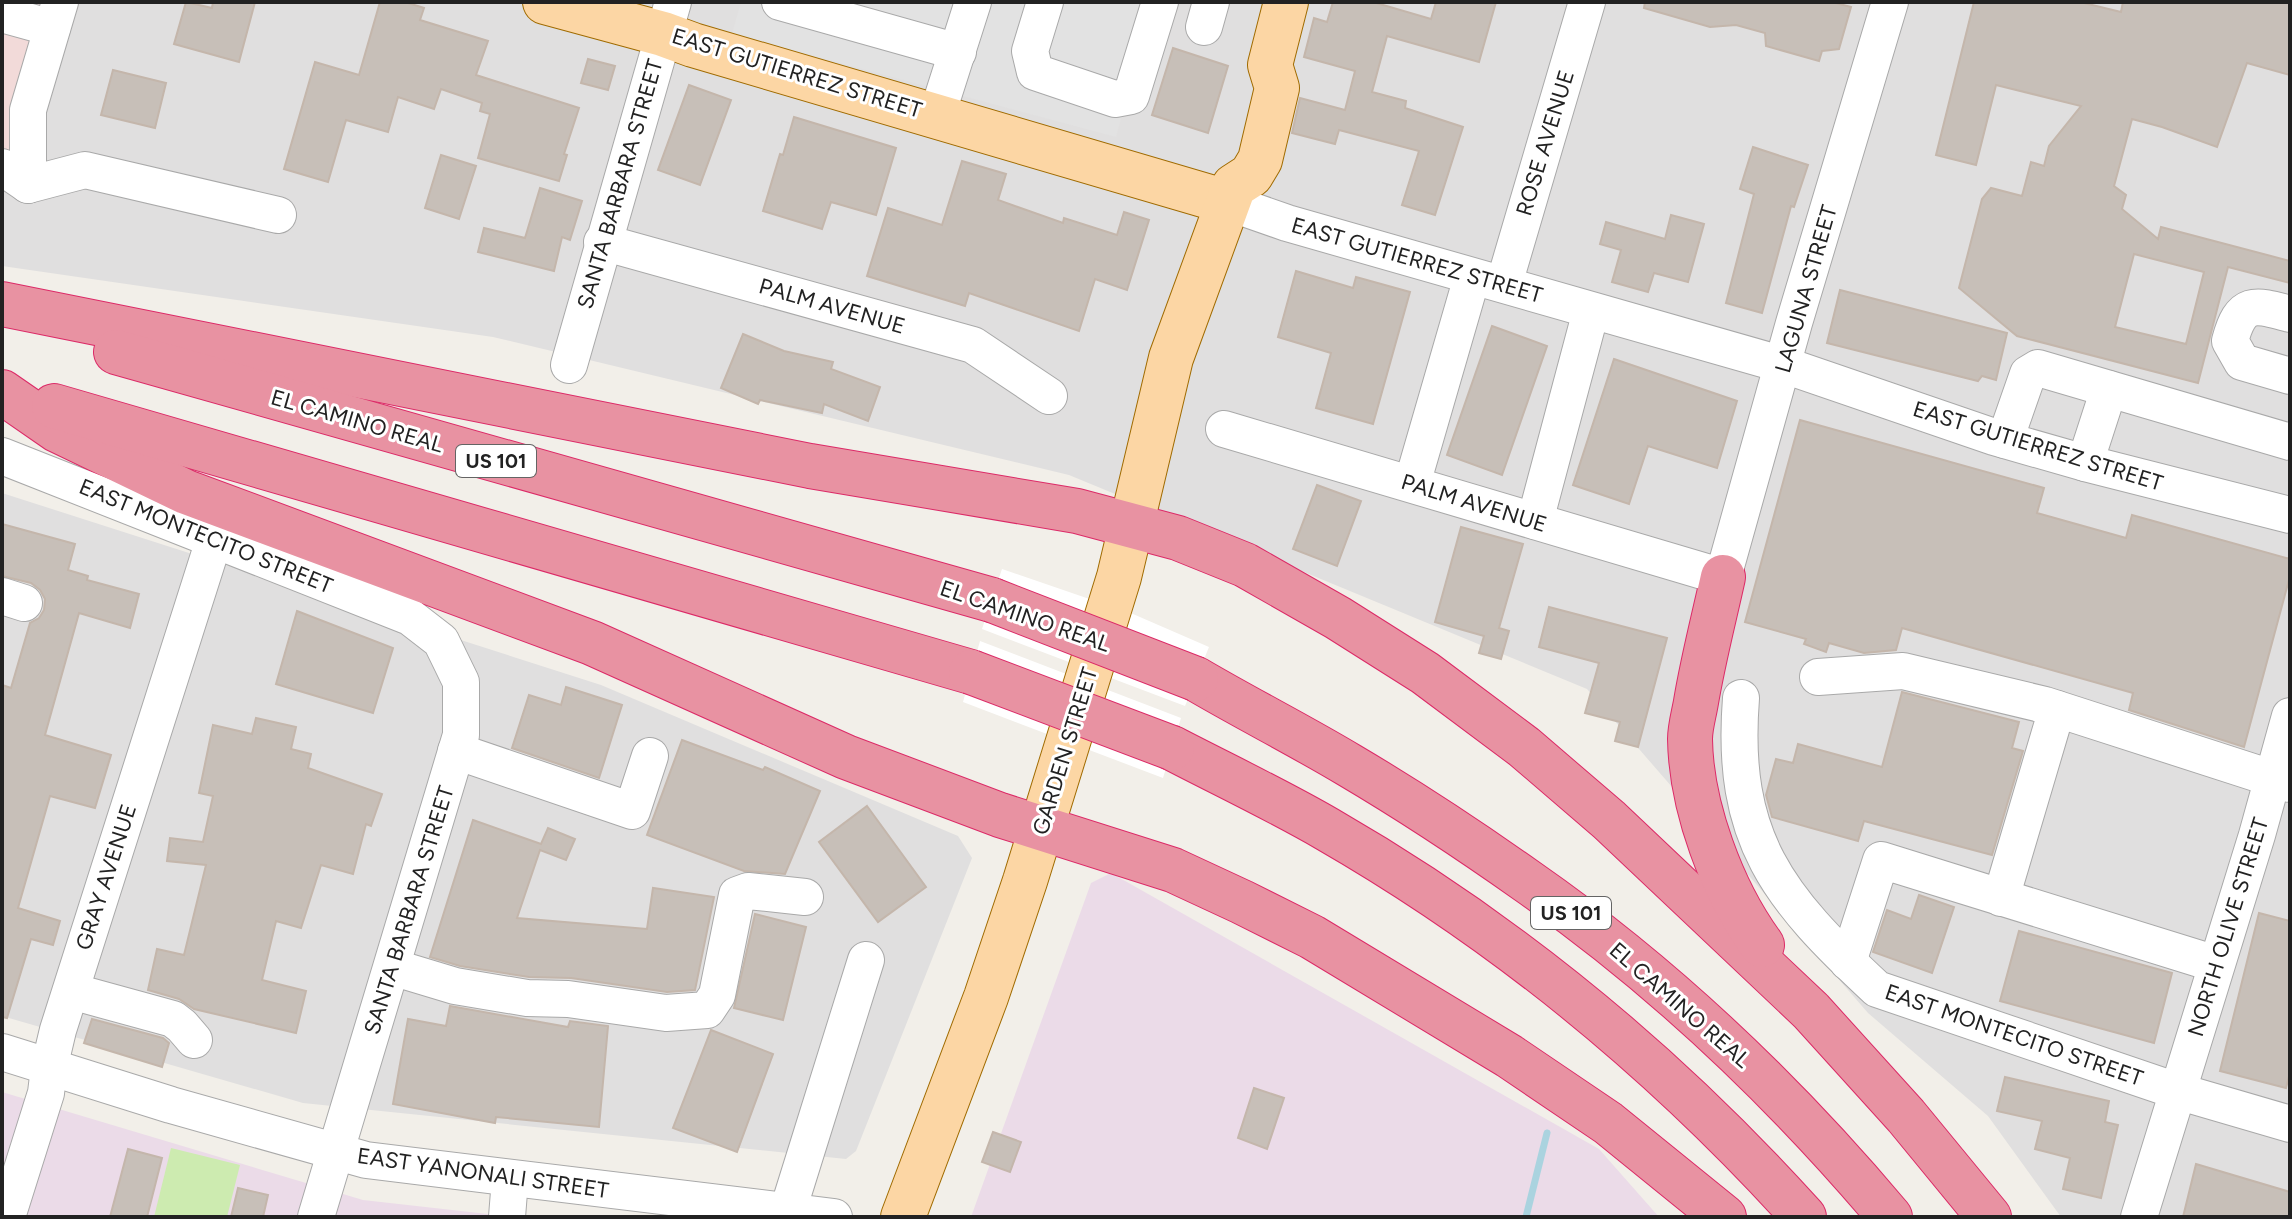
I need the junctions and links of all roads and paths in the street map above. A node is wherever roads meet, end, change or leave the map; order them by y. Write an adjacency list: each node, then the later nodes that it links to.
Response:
1 (545, 2): 11 (main road, EAST GUTIERREZ STREET)
2 (780, 2): 12 (street)
3 (973, 2): 12 (street)
4 (1045, 2): 5 (street)
5 (1160, 2)
6 (1286, 2): 15 (main road, GARDEN STREET)
7 (1587, 2): 18 (street, ROSE AVENUE)
8 (1890, 2): 24 (street, LAGUNA STREET)
9 (2, 14): 10 (street)
10 (56, 15): 14 (street)
11 (668, 18): 13 (main road, EAST GUTIERREZ STREET); 17 (street, SANTA BARBARA STREET)
12 (958, 52): 13 (street)
13 (937, 115): 15 (main road, EAST GUTIERREZ STREET)
14 (15, 176): 16 (street)
15 (1230, 194): 18 (street, EAST GUTIERREZ STREET); 37 (main road, GARDEN STREET)
16 (278, 215)
17 (602, 242): 23 (street, SANTA BARBARA STREET); 28 (street, PALM AVENUE)
18 (1488, 280): 20 (street, EAST GUTIERREZ STREET); 34 (street, ROSE AVENUE)
19 (2, 304): 37 (highway)
20 (1591, 311): 24 (street, EAST GUTIERREZ STREET); 36 (street)
21 (2290, 314): 25 (street)
22 (2, 317): 72 (highway, EL CAMINO REAL / US 101, bridge)
23 (569, 365)
24 (1784, 365): 30 (street, EAST GUTIERREZ STREET); 39 (street, LAGUNA STREET)
25 (2290, 376)
26 (2109, 389): 30 (street); 31 (street); 33 (street)
27 (2, 392): 48 (highway); 71 (highway, US 101, bridge)
28 (1049, 396)
29 (1224, 429): 34 (street, PALM AVENUE)
30 (2005, 440): 33 (street, EAST GUTIERREZ STREET)
31 (2290, 442)
32 (2, 456): 38 (street, EAST MONTECITO STREET)
33 (2085, 463): 35 (street, EAST GUTIERREZ STREET)
34 (1412, 484): 36 (street, PALM AVENUE)
35 (2290, 515)
36 (1535, 521): 39 (street, PALM AVENUE)
37 (1132, 526): 48 (main road, GARDEN STREET); 56 (highway)
38 (214, 540): 40 (street, EAST MONTECITO STREET); 55 (street, GRAY AVENUE)
39 (1723, 577): 56 (highway)
40 (410, 617): 45 (street, SANTA BARBARA STREET)
41 (1818, 677): 43 (street)
42 (1741, 698): 52 (street, EAST MONTECITO STREET)
43 (2057, 709): 47 (street); 50 (street)
44 (2290, 716): 47 (street, NORTH OLIVE STREET)
45 (456, 751): 46 (street); 54 (street, SANTA BARBARA STREET)
46 (650, 756)
47 (2281, 781): 53 (street, NORTH OLIVE STREET)
48 (1041, 828): 69 (main road, GARDEN STREET); 70 (highway)
49 (805, 897): 54 (street)
50 (2001, 898): 52 (street); 53 (street)
51 (866, 960): 64 (street)
52 (1848, 962): 60 (street, EAST MONTECITO STREET)
53 (2216, 964): 60 (street, NORTH OLIVE STREET)
54 (392, 967): 62 (street, SANTA BARBARA STREET)
55 (71, 991): 57 (street); 59 (street, GRAY AVENUE)
56 (1811, 1011): 73 (highway)
57 (194, 1040)
58 (2, 1052): 59 (street, EAST YANONALI STREET)
59 (49, 1068): 62 (street, EAST YANONALI STREET); 65 (street, GRAY AVENUE)
60 (2177, 1091): 61 (street, EAST MONTECITO STREET); 74 (street, NORTH OLIVE STREET)
61 (2290, 1124)
62 (336, 1152): 63 (street, EAST YANONALI STREET); 66 (street, SANTA BARBARA STREET)
63 (510, 1179): 64 (street, EAST YANONALI STREET); 67 (street)
64 (788, 1210): 68 (street, EAST YANONALI STREET)
65 (7, 1217)
66 (316, 1217)
67 (507, 1217)
68 (834, 1217)
69 (903, 1217)
70 (1724, 1217)
71 (1804, 1217)
72 (1890, 1217)
73 (1989, 1217)
74 (2139, 1217)

